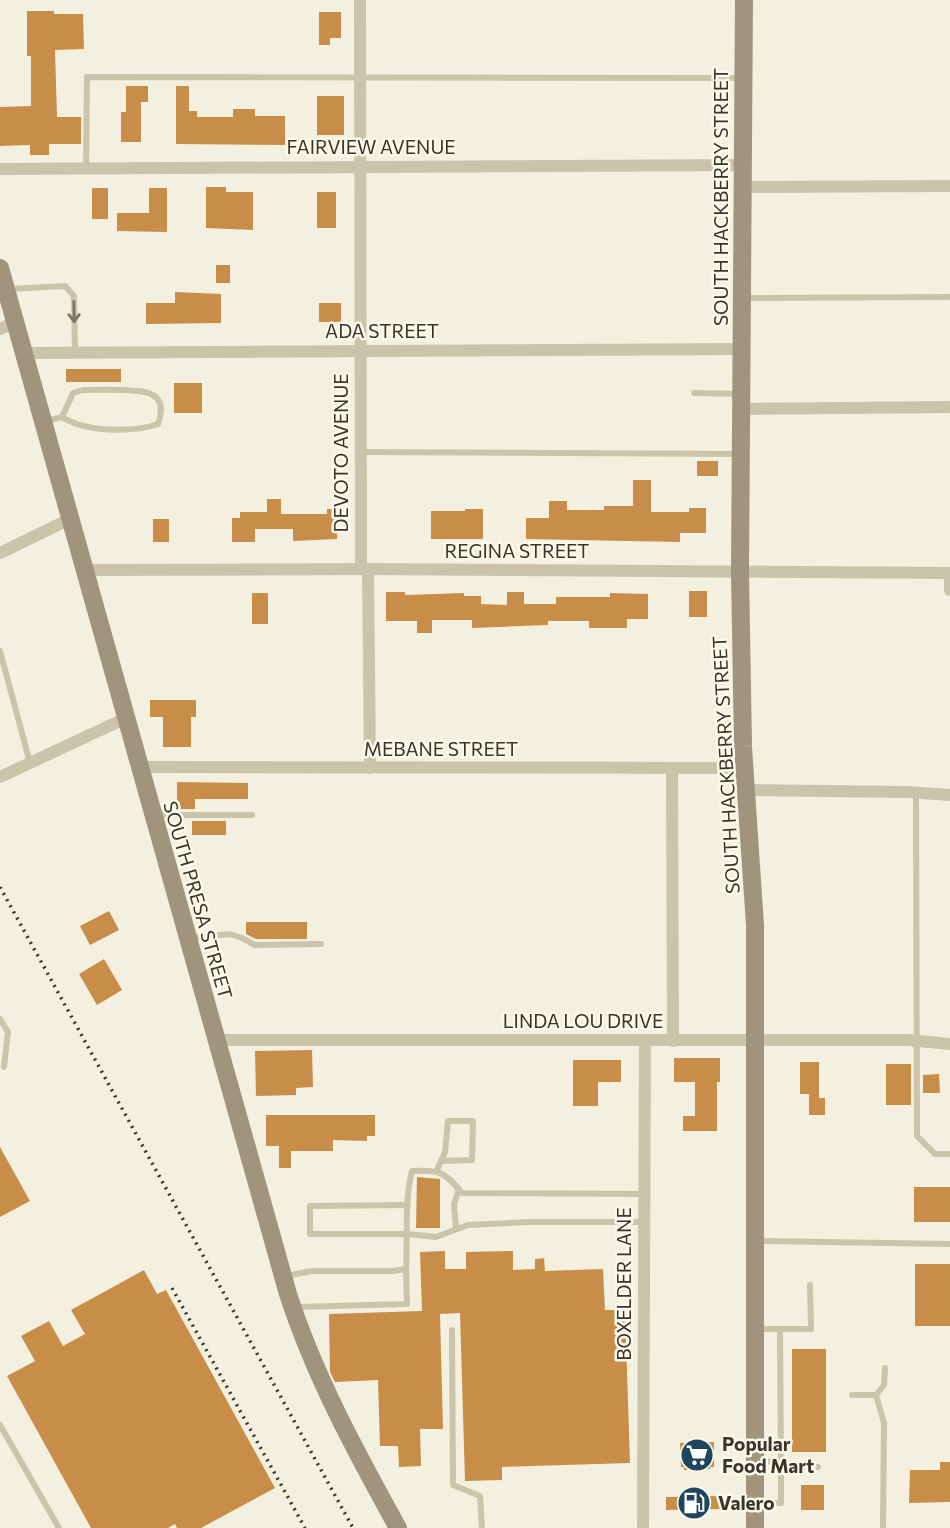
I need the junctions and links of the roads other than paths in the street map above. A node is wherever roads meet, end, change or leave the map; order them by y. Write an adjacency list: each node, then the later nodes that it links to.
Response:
1 (360, 0): 3 (street, DEVOTO AVENUE)
2 (744, 0): 4 (main road, SOUTH HACKBERRY STREET)
3 (359, 77): 4 (lane); 6 (street, DEVOTO AVENUE); 7 (lane)
4 (743, 78): 5 (main road, SOUTH HACKBERRY STREET)
5 (743, 165): 6 (street, FAIRVIEW AVENUE); 10 (main road, SOUTH HACKBERRY STREET)
6 (359, 166): 7 (street, FAIRVIEW AVENUE); 17 (street, DEVOTO AVENUE)
7 (86, 168): 8 (street, FAIRVIEW AVENUE)
8 (0, 169)
9 (950, 186): 10 (street)
10 (743, 187): 14 (main road, SOUTH HACKBERRY STREET)
11 (0, 268): 12 (main road, SOUTH PRESA STREET)
12 (6, 289): 15 (main road, SOUTH PRESA STREET); 18 (lane, one-way to 18)
13 (950, 297): 14 (lane)
14 (742, 298): 16 (main road, SOUTH HACKBERRY STREET)
15 (7, 326): 19 (main road, SOUTH PRESA STREET)
16 (742, 349): 17 (street, ADA STREET); 21 (main road, SOUTH HACKBERRY STREET)
17 (360, 350): 18 (street, ADA STREET); 25 (street, DEVOTO AVENUE)
18 (75, 352): 19 (street, ADA STREET)
19 (23, 353): 24 (main road, SOUTH PRESA STREET)
20 (694, 393): 21 (lane)
21 (741, 402): 22 (street); 26 (main road, SOUTH HACKBERRY STREET)
22 (950, 407)
23 (62, 417): 23 (lane); 24 (lane)
24 (43, 422): 27 (main road, SOUTH PRESA STREET)
25 (360, 453): 26 (lane); 29 (street, DEVOTO AVENUE)
26 (740, 454): 31 (main road, SOUTH HACKBERRY STREET)
27 (70, 519): 28 (street); 30 (main road, SOUTH PRESA STREET)
28 (0, 553)
29 (365, 569): 30 (street, REGINA STREET); 31 (street, REGINA STREET); 39 (street, DEVOTO AVENUE)
30 (84, 570): 36 (main road, SOUTH PRESA STREET)
31 (740, 572): 32 (street, REGINA STREET); 41 (main road, SOUTH HACKBERRY STREET)
32 (950, 573): 33 (street)
33 (950, 590)
34 (0, 651): 35 (lane)
35 (2, 665): 37 (lane)
36 (126, 718): 37 (street); 38 (main road, SOUTH PRESA STREET)
37 (30, 763): 42 (street)
38 (139, 767): 39 (street, MEBANE STREET); 46 (main road, SOUTH PRESA STREET)
39 (370, 768): 40 (street, MEBANE STREET)
40 (672, 768): 41 (street, MEBANE STREET); 55 (street)
41 (744, 768): 43 (main road, SOUTH HACKBERRY STREET)
42 (0, 776)
43 (745, 790): 44 (street); 52 (main road, SOUTH HACKBERRY STREET)
44 (916, 792): 45 (street); 53 (lane)
45 (950, 795)
46 (152, 815): 47 (lane); 48 (main road, SOUTH PRESA STREET)
47 (252, 815)
48 (187, 939): 49 (lane); 51 (main road, SOUTH PRESA STREET)
49 (321, 943)
50 (0, 1020): 57 (lane)
51 (216, 1040): 54 (street, LINDA LOU DRIVE); 70 (main road, SOUTH PRESA STREET)
52 (756, 1040): 53 (street, LINDA LOU DRIVE); 55 (street, LINDA LOU DRIVE); 67 (main road, SOUTH HACKBERRY STREET)
53 (917, 1040): 56 (street, LINDA LOU DRIVE); 58 (lane)
54 (645, 1041): 55 (street, LINDA LOU DRIVE); 62 (street, BOXELDER LANE)
55 (673, 1041)
56 (950, 1044)
57 (4, 1067)
58 (950, 1154)
59 (442, 1161): 59 (lane); 60 (lane)
60 (437, 1170): 61 (lane); 63 (lane)
61 (459, 1189): 62 (lane); 65 (lane)
62 (644, 1194): 64 (street, BOXELDER LANE)
63 (408, 1205): 66 (lane); 66 (lane)
64 (644, 1222): 65 (lane); 87 (street, BOXELDER LANE)
65 (457, 1229): 66 (lane)
66 (408, 1234): 69 (lane)
67 (755, 1241): 68 (lane); 74 (main road, SOUTH HACKBERRY STREET)
68 (950, 1244)
69 (406, 1269): 70 (lane); 72 (lane)
70 (283, 1276): 72 (main road, SOUTH PRESA STREET)
71 (810, 1285): 75 (lane)
72 (292, 1307): 85 (main road, SOUTH PRESA STREET)
73 (452, 1329): 86 (lane)
74 (755, 1329): 75 (lane); 80 (main road, SOUTH HACKBERRY STREET)
75 (780, 1329): 81 (lane)
76 (885, 1368): 78 (lane)
77 (852, 1395): 78 (lane)
78 (876, 1395): 89 (lane)
79 (0, 1425): 84 (lane)
80 (755, 1461): 81 (lane); 83 (main road, SOUTH HACKBERRY STREET)
81 (781, 1462): 82 (lane); 83 (lane)
82 (818, 1466)
83 (755, 1503): 88 (main road, SOUTH HACKBERRY STREET)
84 (57, 1527)
85 (398, 1528)
86 (482, 1528)
87 (643, 1528)
88 (755, 1528)
89 (883, 1528)

